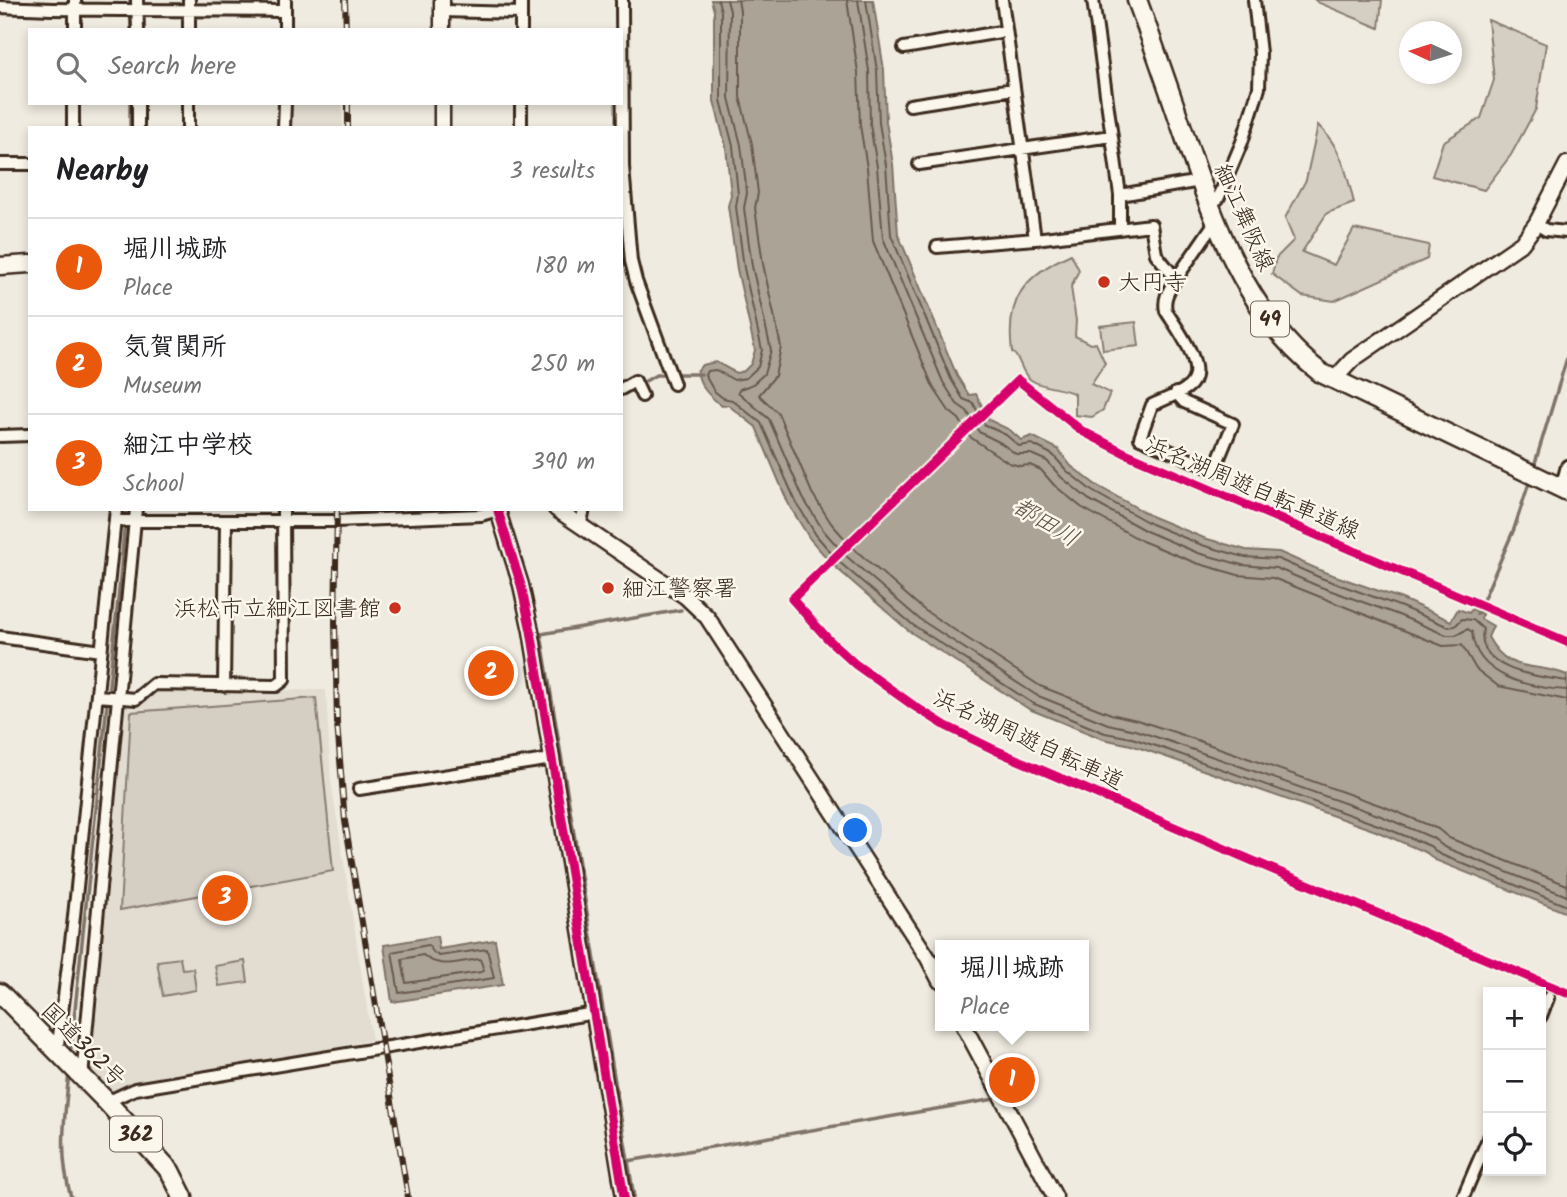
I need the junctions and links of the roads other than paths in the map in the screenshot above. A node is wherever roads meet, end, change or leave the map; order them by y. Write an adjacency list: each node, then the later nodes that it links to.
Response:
1 (522, 0): 13 (street)
2 (622, 0): 20 (street)
3 (1002, 0): 21 (street)
4 (1093, 0): 39 (street)
5 (1137, 0): 46 (main road, 細江舞阪線 / 49)
6 (1254, 0): 48 (street)
7 (75, 5): 11 (street); 12 (street); 14 (street)
8 (189, 5): 9 (street); 12 (street); 16 (street)
9 (285, 6): 17 (street)
10 (442, 6): 13 (street); 18 (street)
11 (0, 7)
12 (134, 7): 15 (street)
13 (522, 13): 19 (street)
14 (75, 28)
15 (138, 28)
16 (189, 28)
17 (285, 28)
18 (442, 28)
19 (521, 28)
20 (622, 28)
21 (1006, 31): 22 (street); 23 (street)
22 (904, 48)
23 (1013, 89): 31 (street); 40 (street)
24 (73, 105): 32 (street)
25 (138, 105): 33 (street)
26 (188, 105): 34 (street)
27 (285, 105): 35 (street)
28 (442, 105): 36 (street)
29 (521, 105): 37 (street)
30 (623, 105): 38 (street)
31 (910, 105)
32 (73, 126)
33 (138, 126)
34 (188, 126)
35 (284, 126)
36 (442, 126)
37 (521, 126)
38 (623, 126)
39 (1111, 136): 40 (street); 47 (street)
40 (1021, 148): 44 (street); 54 (street)
41 (1567, 163): 50 (street)
42 (0, 164): 43 (street)
43 (28, 164)
44 (919, 164)
45 (623, 167): 52 (street)
46 (1200, 181): 47 (street); 48 (main road, 細江舞阪線 / 49)
47 (1120, 195): 51 (street)
48 (1207, 204): 49 (main road, 細江舞阪線 / 49)
49 (1215, 222): 58 (street); 59 (main road, 細江舞阪線 / 49)
50 (1536, 224): 53 (street); 59 (street)
51 (1120, 229): 54 (street); 58 (street)
52 (624, 230): 60 (street)
53 (1567, 232)
54 (1035, 239): 55 (street)
55 (937, 247)
56 (28, 264): 57 (main road)
57 (0, 266)
58 (1176, 279): 62 (street)
59 (1336, 381): 67 (main road, 細江舞阪線 / 49)
60 (674, 384)
61 (623, 388): 63 (street)
62 (1177, 393): 62 (street)
63 (642, 396)
64 (28, 435): 65 (street)
65 (0, 436)
66 (1567, 466): 67 (street)
67 (1564, 490)
68 (283, 511): 77 (street)
69 (495, 511): 75 (street)
70 (499, 511): 84 (street)
71 (561, 511): 78 (street)
72 (584, 511): 78 (street)
73 (116, 515): 74 (street); 80 (street)
74 (136, 515): 76 (street); 83 (street)
75 (370, 515): 77 (street)
76 (226, 522): 77 (street); 81 (street)
77 (283, 522): 81 (street)
78 (580, 526): 86 (street)
79 (0, 637): 80 (street)
80 (101, 651): 82 (street)
81 (224, 686): 83 (street)
82 (97, 696): 83 (street); 92 (street)
83 (118, 698): 93 (street)
84 (552, 759): 85 (street); 90 (street)
85 (359, 789)
86 (935, 971)
87 (0, 993): 92 (main road, 国道362号 / 362)
88 (1548, 999): 89 (street)
89 (1546, 1004)
90 (595, 1013): 94 (street); 97 (street)
91 (967, 1031): 98 (street)
92 (57, 1052): 93 (main road, 国道362号 / 362)
93 (82, 1077): 94 (main road, 国道362号 / 362)
94 (107, 1102): 96 (main road, 国道362号 / 362)
95 (1483, 1151): 99 (street)
96 (183, 1197)
97 (624, 1197)
98 (1055, 1197)
99 (1463, 1197)

